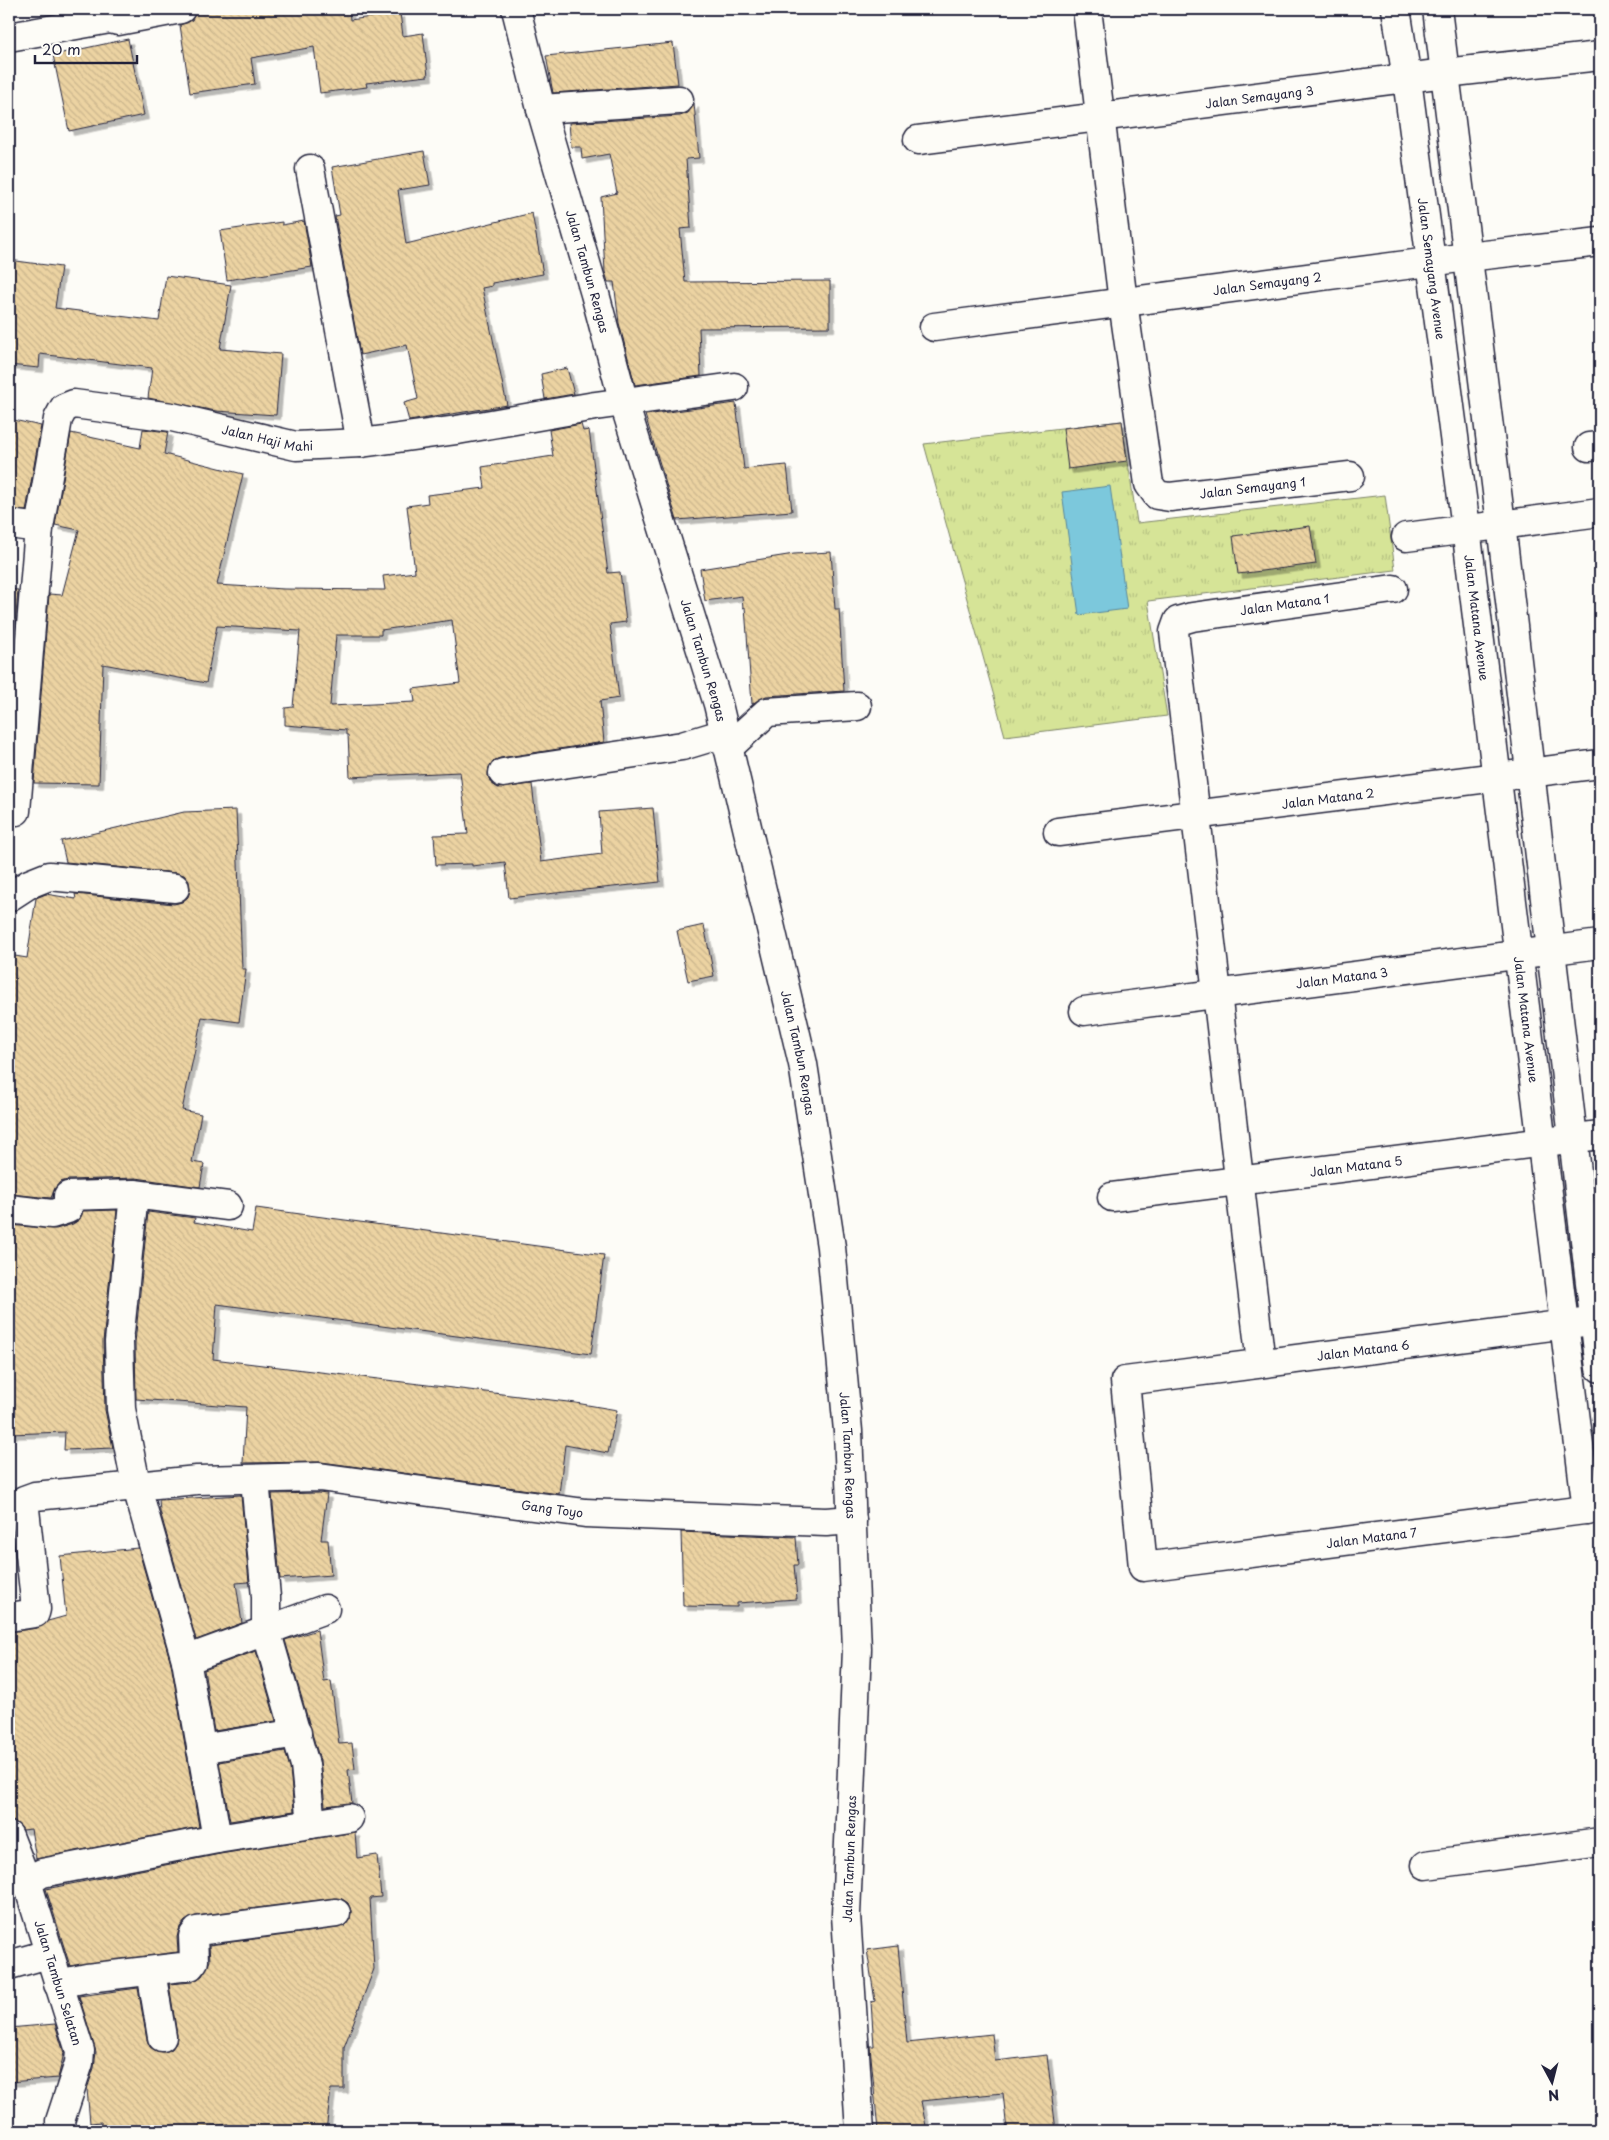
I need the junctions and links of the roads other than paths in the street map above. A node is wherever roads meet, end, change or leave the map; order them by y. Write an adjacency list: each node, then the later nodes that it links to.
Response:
1 (181, 9): 6 (street)
2 (516, 9): 12 (street, Jalan Tambun Rengas)
3 (1087, 9): 13 (street)
4 (1396, 9): 10 (street, Jalan Semayang Avenue)
5 (1436, 9): 9 (street)
6 (107, 14): 7 (street)
7 (9, 37)
8 (1600, 56): 9 (street, Jalan Semayang 3)
9 (1446, 73): 10 (street, Jalan Semayang 3); 17 (street)
10 (1407, 79): 13 (street, Jalan Semayang 3); 18 (street, Jalan Semayang Avenue)
11 (679, 100): 12 (street)
12 (541, 109): 22 (street, Jalan Tambun Rengas)
13 (1100, 118): 14 (street, Jalan Semayang 3); 19 (street)
14 (918, 140)
15 (310, 169): 23 (street)
16 (1600, 242): 17 (street, Jalan Semayang 2)
17 (1467, 256): 18 (street, Jalan Semayang 2); 27 (street)
18 (1430, 263): 19 (street, Jalan Semayang 2); 29 (street, Jalan Semayang Avenue)
19 (1123, 302): 20 (street, Jalan Semayang 2); 24 (street, Jalan Semayang 1)
20 (934, 327)
21 (734, 387): 22 (street, Jalan Haji Mahi)
22 (612, 404): 23 (street, Jalan Haji Mahi); 33 (street, Jalan Tambun Rengas)
23 (361, 443): 28 (street, Jalan Haji Mahi)
24 (1350, 476)
25 (1600, 512): 27 (street)
26 (9, 524): 28 (street)
27 (1501, 524): 29 (street); 35 (street)
28 (39, 528): 38 (street)
29 (1466, 528): 30 (street); 37 (street, Jalan Matana Avenue)
30 (1406, 537)
31 (1392, 589): 39 (street, Jalan Matana 1)
32 (857, 706): 33 (street)
33 (722, 740): 36 (street); 63 (street, Jalan Tambun Rengas)
34 (1600, 764): 35 (street, Jalan Matana 2)
35 (1530, 772): 37 (street, Jalan Matana 2); 44 (street)
36 (504, 773)
37 (1497, 777): 39 (street, Jalan Matana 2); 45 (street, Jalan Matana Avenue)
38 (16, 811)
39 (1195, 815): 40 (street, Jalan Matana 2); 46 (street)
40 (1058, 832)
41 (175, 888): 42 (street)
42 (9, 897)
43 (1600, 944): 44 (street, Jalan Matana 3)
44 (1551, 951): 45 (street, Jalan Matana 3); 49 (street)
45 (1519, 955): 46 (street, Jalan Matana 3); 50 (street, Jalan Matana Avenue)
46 (1217, 994): 47 (street, Jalan Matana 3); 51 (street)
47 (1084, 1011)
48 (1600, 1134): 49 (street, Jalan Matana 5)
49 (1573, 1138): 50 (street, Jalan Matana 5); 56 (street)
50 (1542, 1142): 51 (street, Jalan Matana 5); 57 (street, Jalan Matana Avenue)
51 (1239, 1181): 53 (street, Jalan Matana 5); 58 (street)
52 (134, 1194): 54 (street); 55 (street); 61 (street)
53 (1112, 1197)
54 (228, 1206)
55 (9, 1209)
56 (1597, 1320): 57 (street, Jalan Matana 6); 59 (street)
57 (1564, 1325): 58 (street, Jalan Matana 6); 62 (street, Jalan Matana Avenue)
58 (1261, 1363): 64 (street, Jalan Matana 6)
59 (1600, 1368)
60 (255, 1480): 61 (street, Gang Toyo); 63 (street, Gang Toyo); 67 (street)
61 (136, 1484): 66 (street, Gang Toyo); 68 (street)
62 (1594, 1509): 64 (street, Jalan Matana 7)
63 (852, 1520): 85 (street, Jalan Tambun Rengas)
64 (1143, 1567)
65 (326, 1609): 67 (street)
66 (9, 1617)
67 (266, 1630): 68 (street); 69 (street)
68 (186, 1660): 70 (street)
69 (297, 1733): 70 (street); 72 (street)
70 (201, 1749): 74 (street)
71 (350, 1818): 72 (street)
72 (311, 1824): 74 (street)
73 (9, 1836): 77 (street, Jalan Tambun Selatan)
74 (217, 1839): 77 (street)
75 (1600, 1842): 76 (street)
76 (1426, 1865)
77 (27, 1882): 79 (street, Jalan Tambun Selatan)
78 (336, 1913): 81 (street)
79 (48, 1954): 80 (street); 82 (street, Jalan Tambun Selatan)
80 (9, 1966)
81 (151, 1971): 82 (street); 83 (street)
82 (58, 1984): 84 (street, Jalan Tambun Selatan)
83 (162, 2037)
84 (61, 2131)
85 (860, 2131)

